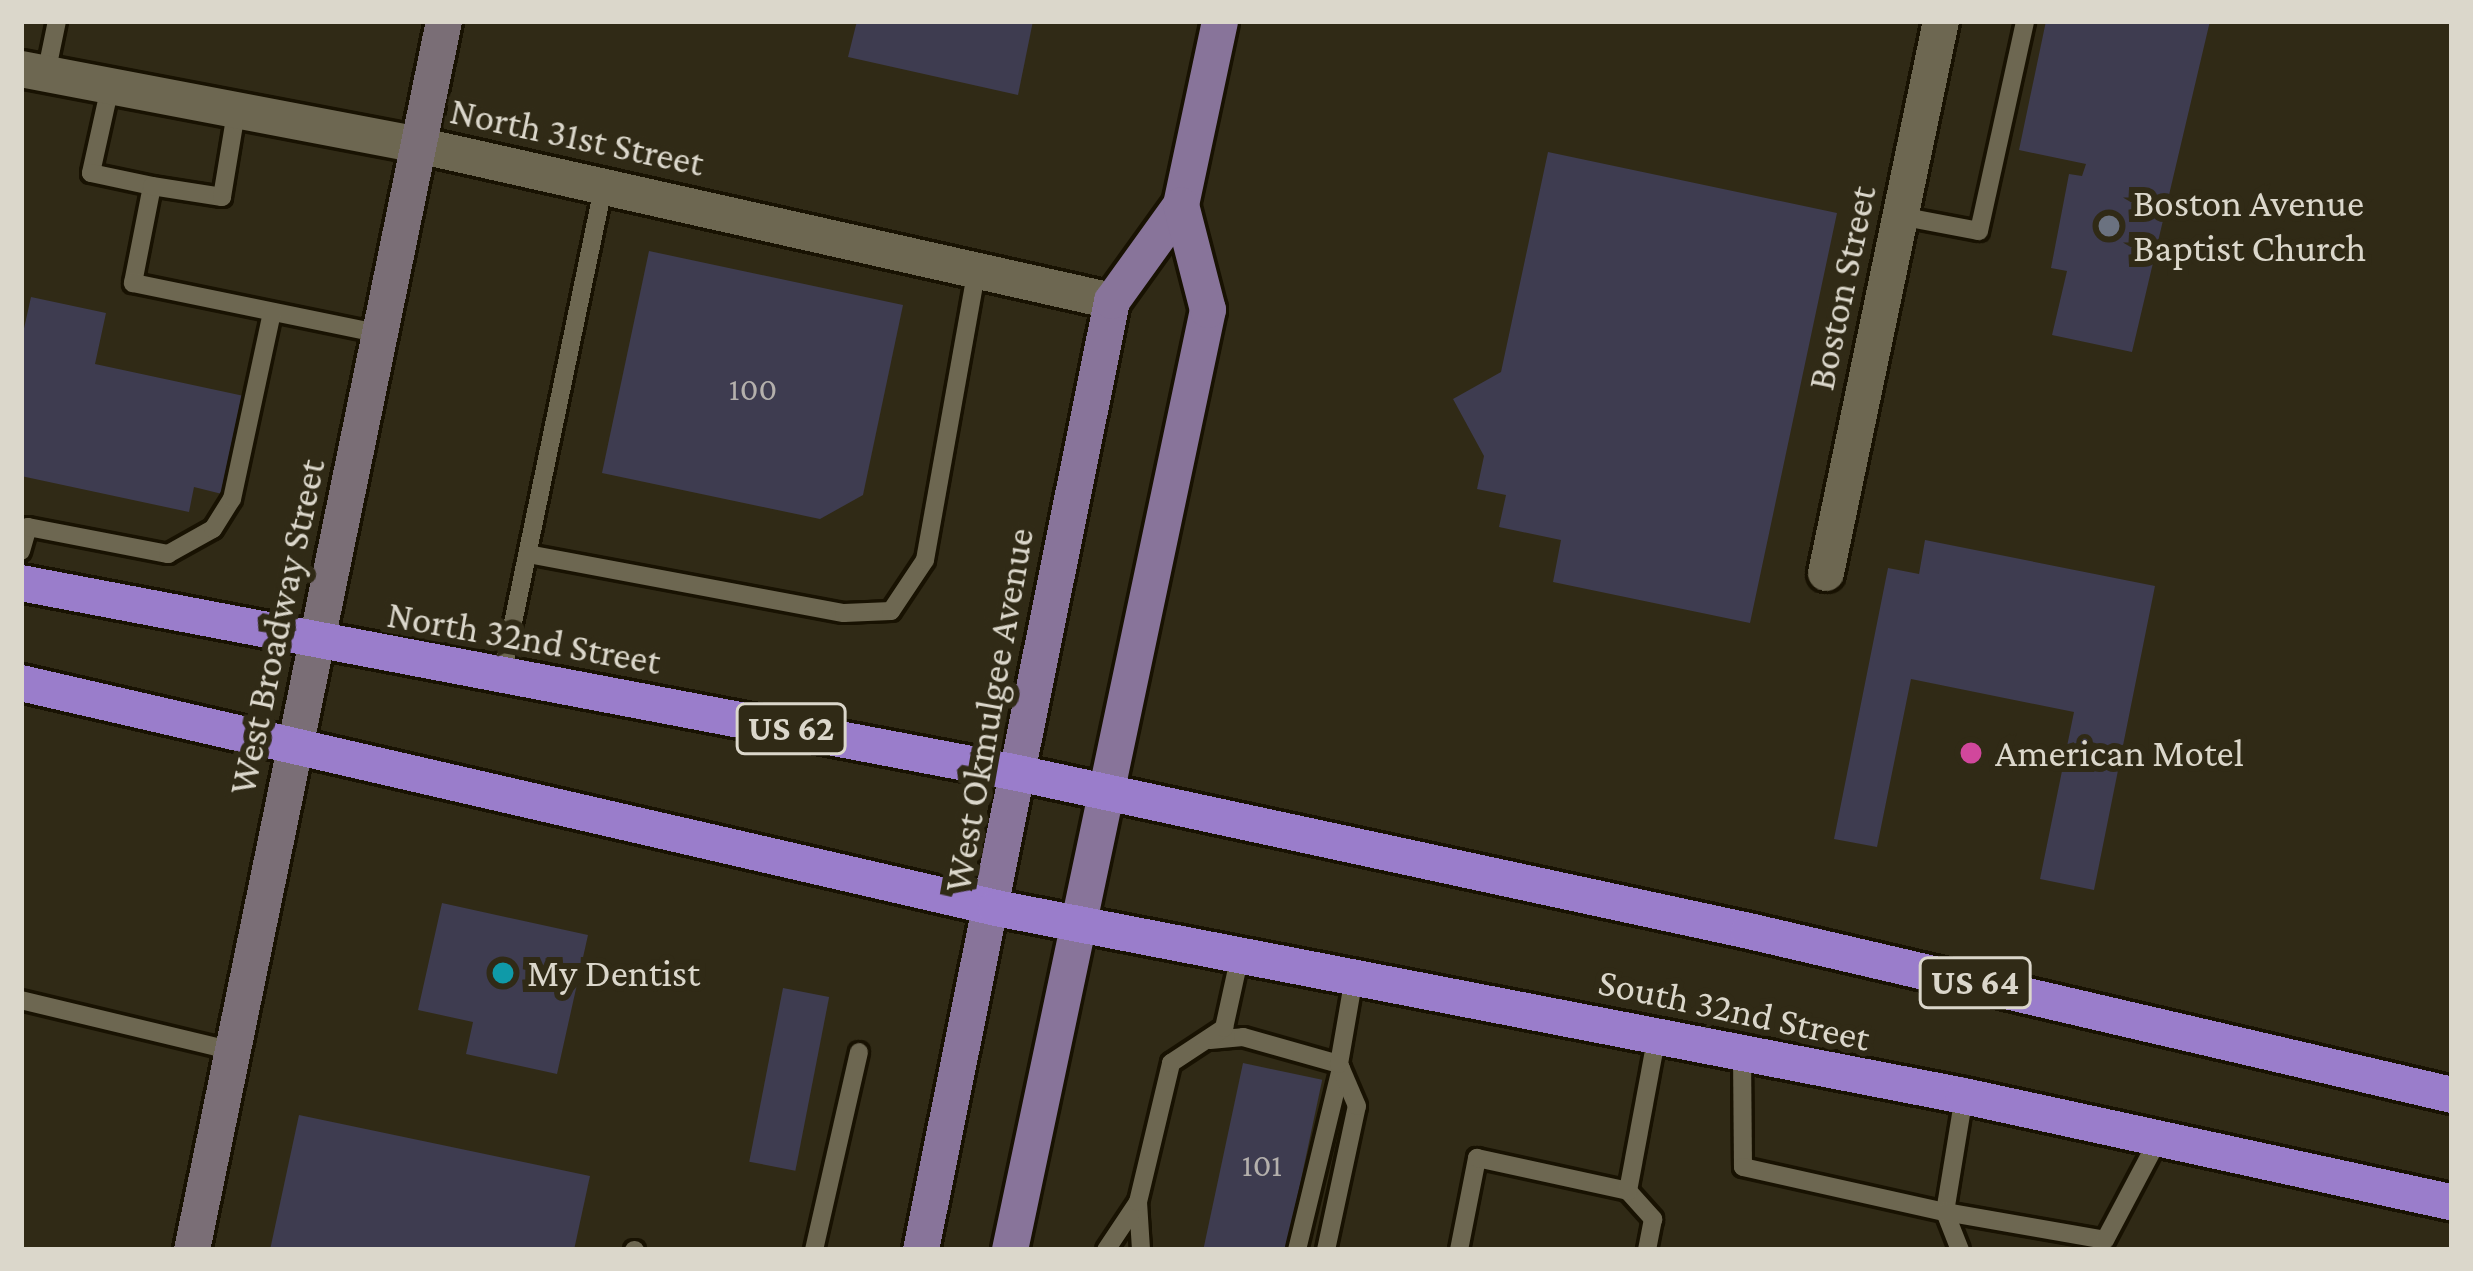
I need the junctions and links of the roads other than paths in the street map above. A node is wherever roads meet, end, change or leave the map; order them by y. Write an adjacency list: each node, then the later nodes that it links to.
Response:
1 (57, 21): 6 (lane)
2 (444, 21): 9 (street, West Broadway Street)
3 (1220, 21): 12 (main road, West Okmulgee Avenue)
4 (1941, 21): 13 (street, Boston Street)
5 (2025, 21): 13 (lane)
6 (34, 71): 7 (street, North 31st Street)
7 (110, 87): 8 (street, North 31st Street); 10 (lane)
8 (236, 112): 9 (street, North 31st Street); 10 (lane)
9 (418, 145): 11 (street, North 31st Street); 17 (street, West Broadway Street)
10 (152, 186): 16 (lane)
11 (603, 187): 14 (street, North 31st Street); 19 (lane)
12 (1181, 205): 15 (main road, West Okmulgee Avenue); 27 (main road, West Okmulgee Avenue)
13 (1900, 216): 20 (street, Boston Street)
14 (978, 265): 15 (street, North 31st Street); 19 (lane)
15 (1112, 301): 26 (main road, West Okmulgee Avenue)
16 (272, 312): 17 (lane); 18 (lane)
17 (382, 334): 22 (street, West Broadway Street)
18 (21, 551)
19 (528, 554): 23 (lane)
20 (1826, 573)
21 (21, 583): 22 (highway, North 32nd Street / US 62)
22 (315, 645): 23 (highway, North 32nd Street / US 62); 25 (street, West Broadway Street)
23 (502, 676): 26 (highway, North 32nd Street / US 62)
24 (21, 683): 25 (highway)
25 (297, 741): 28 (highway); 35 (street, West Broadway Street)
26 (1013, 772): 27 (highway, South 32nd Street / US 62); 28 (main road, West Okmulgee Avenue)
27 (1109, 797): 29 (main road, West Okmulgee Avenue); 39 (highway, South 32nd Street / US 64)
28 (996, 908): 29 (highway, South 32nd Street); 48 (main road, West Okmulgee Avenue)
29 (1084, 925): 30 (highway, South 32nd Street); 49 (main road, West Okmulgee Avenue)
30 (1240, 956): 31 (highway, South 32nd Street); 34 (lane)
31 (1354, 977): 33 (highway, South 32nd Street); 38 (lane)
32 (21, 1000): 35 (lane)
33 (1657, 1034): 37 (highway, South 32nd Street); 42 (lane)
34 (1206, 1040): 38 (lane); 43 (lane)
35 (233, 1051): 46 (street, West Broadway Street)
36 (859, 1052): 47 (lane)
37 (1742, 1054): 40 (highway, South 32nd Street); 45 (lane)
38 (1340, 1066): 52 (lane); 53 (lane)
39 (2452, 1095)
40 (1964, 1096): 41 (highway, South 32nd Street); 45 (lane)
41 (2159, 1138): 44 (highway, South 32nd Street); 45 (lane)
42 (1628, 1191): 54 (lane); 55 (lane)
43 (1138, 1202): 50 (lane); 51 (lane)
44 (2452, 1202)
45 (1945, 1212): 56 (lane)
46 (192, 1250)
47 (814, 1250)
48 (921, 1250)
49 (1010, 1250)
50 (1106, 1250)
51 (1141, 1250)
52 (1297, 1250)
53 (1326, 1250)
54 (1460, 1250)
55 (1647, 1250)
56 (1960, 1250)

